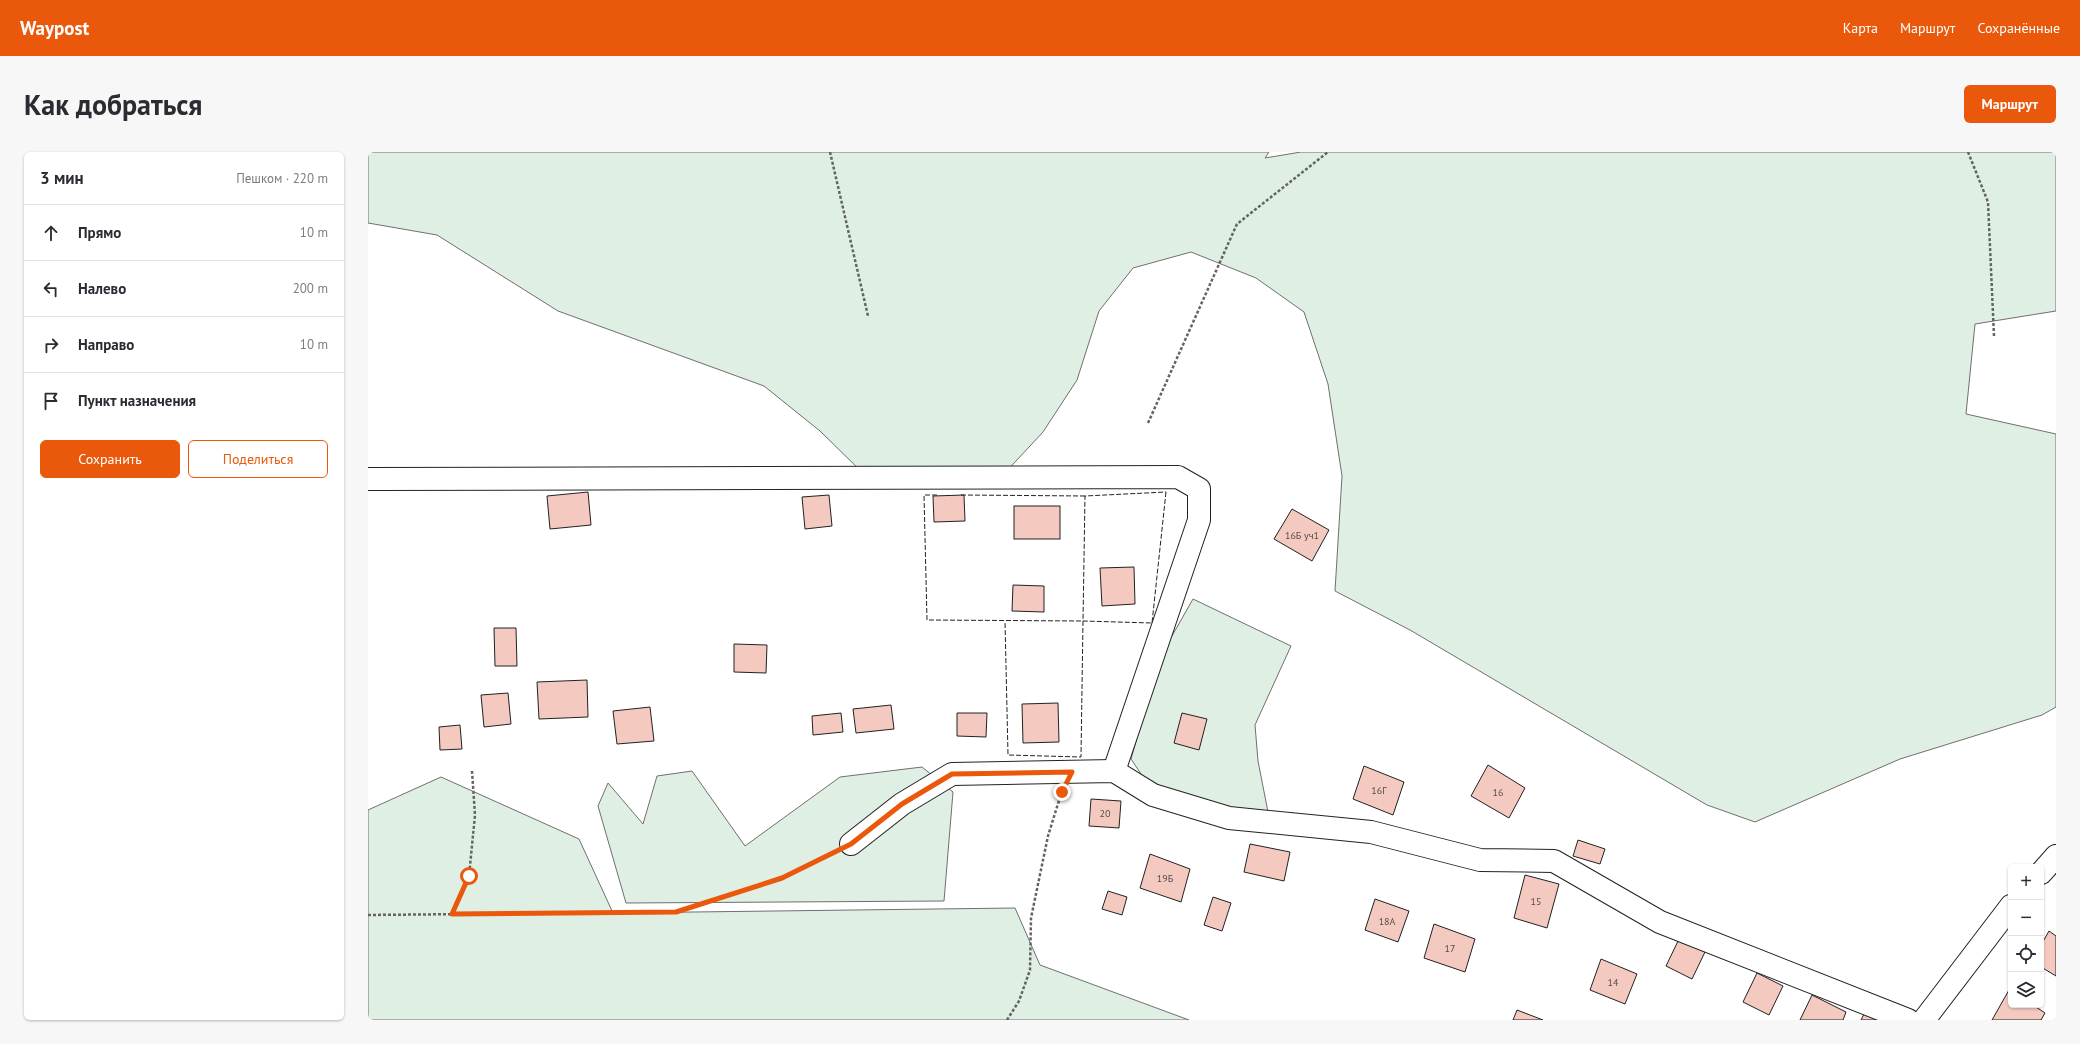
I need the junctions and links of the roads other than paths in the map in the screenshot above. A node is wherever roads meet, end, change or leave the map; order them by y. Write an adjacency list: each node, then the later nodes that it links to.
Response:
1 (368, 479): 2 (street)
2 (1114, 772): 3 (street); 7 (street)
3 (851, 844)
4 (2056, 856): 5 (street)
5 (2044, 870)
6 (2008, 910): 8 (street)
7 (1908, 1020)
8 (1924, 1020)

